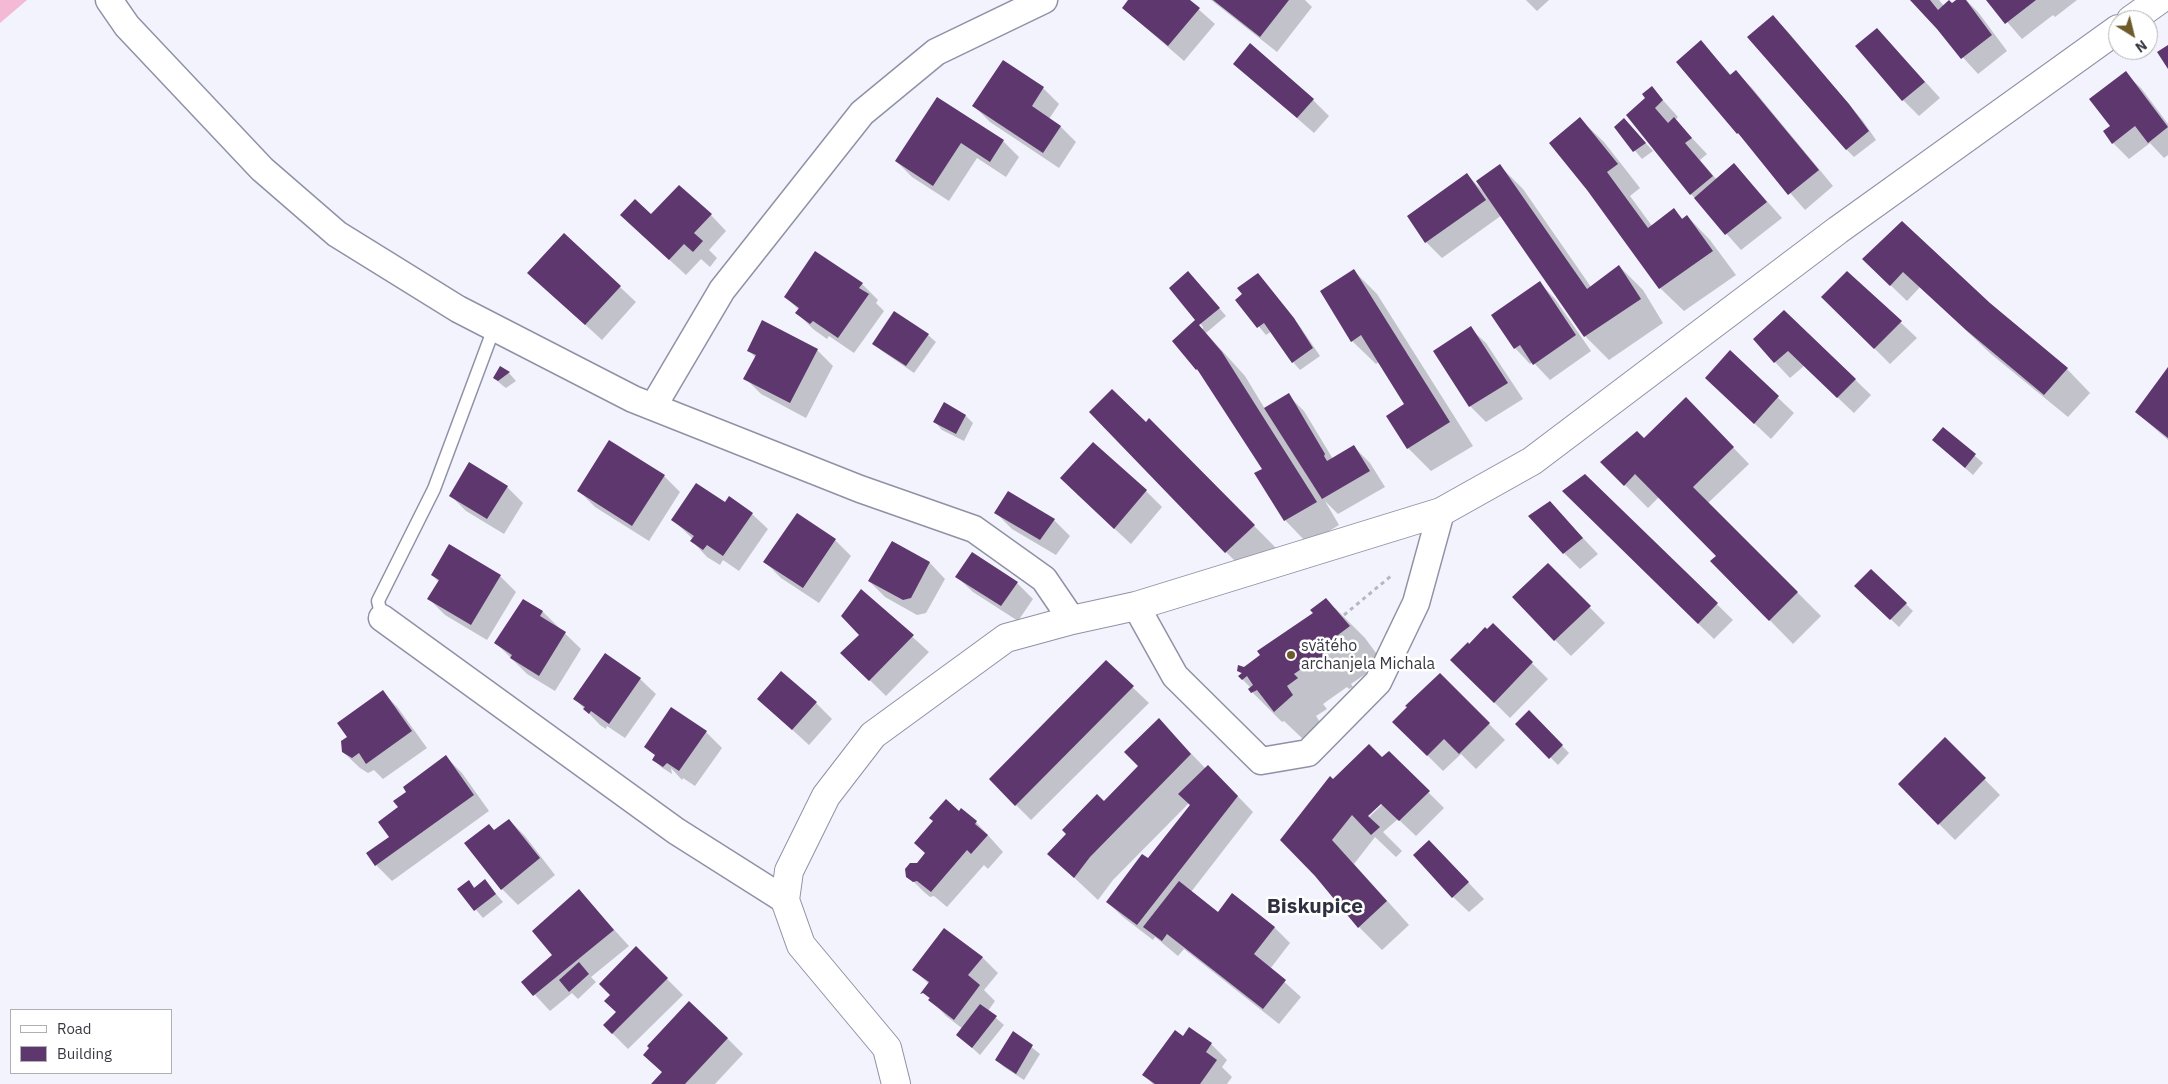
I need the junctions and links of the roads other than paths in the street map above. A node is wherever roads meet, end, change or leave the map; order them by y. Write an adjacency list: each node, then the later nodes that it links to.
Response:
1 (109, 0): 6 (street)
2 (1044, 0): 7 (street)
3 (2159, 0): 4 (street)
4 (2145, 10)
5 (2108, 36): 8 (street)
6 (494, 328): 7 (street); 10 (lane)
7 (653, 407): 11 (street)
8 (1441, 512): 9 (street); 9 (street)
9 (1136, 606): 11 (street)
10 (382, 618): 12 (street)
11 (1072, 620): 12 (street)
12 (785, 900): 13 (street)
13 (896, 1084)

